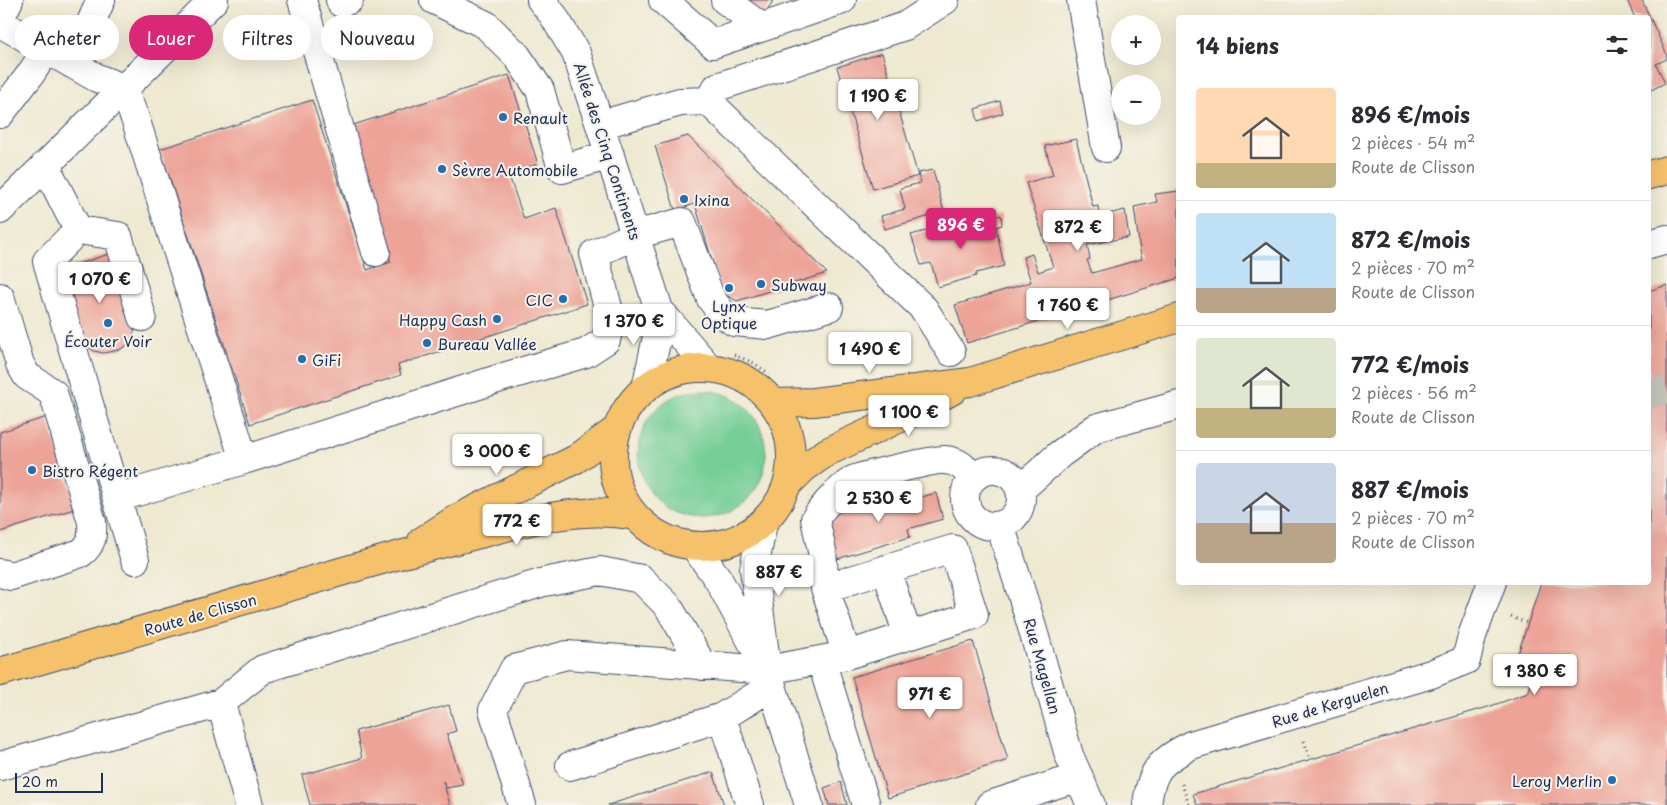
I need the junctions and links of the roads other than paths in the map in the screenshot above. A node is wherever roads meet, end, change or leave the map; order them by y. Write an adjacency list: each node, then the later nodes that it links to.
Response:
1 (9, 0): 14 (street)
2 (100, 0): 19 (street)
3 (214, 0): 20 (street)
4 (302, 0): 34 (street)
5 (340, 0): 6 (street)
6 (349, 0)
7 (434, 0): 25 (street)
8 (663, 0): 15 (street)
9 (725, 0): 15 (street)
10 (842, 0): 15 (street)
11 (945, 0): 21 (street)
12 (1081, 0): 24 (street)
13 (552, 5): 23 (street, Allée des Cinq Continents)
14 (0, 21): 16 (street)
15 (761, 27)
16 (15, 30)
17 (39, 60): 22 (street)
18 (65, 60): 19 (street)
19 (72, 64): 20 (street)
20 (124, 88): 26 (street); 47 (street)
21 (708, 101): 23 (street); 40 (street)
22 (0, 114)
23 (600, 125): 25 (street, Allée des Cinq Continents)
24 (1106, 148)
25 (610, 155): 31 (street, Allée des Cinq Continents)
26 (45, 165): 29 (street); 30 (street)
27 (1667, 170): 28 (main road)
28 (1651, 174)
29 (0, 210)
30 (78, 230): 38 (street); 51 (street)
31 (635, 235): 36 (street); 37 (street, Allée des Cinq Continents); 47 (street)
32 (1667, 239): 33 (street)
33 (1651, 243)
34 (376, 252)
35 (0, 298): 61 (street)
36 (829, 307)
37 (659, 310): 41 (street, Allée des Cinq Continents); 43 (street, Allée des Cinq Continents)
38 (142, 316)
39 (1176, 319): 42 (main road, Route de Clisson)
40 (951, 352)
41 (709, 368): 43 (main road, Route de Clisson); 44 (main road, Route de Clisson)
42 (970, 382): 44 (main road, Route de Clisson); 49 (main road, Route de Clisson)
43 (646, 388): 46 (main road, Route de Clisson)
44 (773, 402): 49 (main road, Route de Clisson)
45 (1176, 405): 50 (street)
46 (617, 429): 52 (main road, Route de Clisson); 58 (main road, Route de Clisson)
47 (244, 460): 51 (street)
48 (973, 478): 50 (street); 53 (street); 63 (street)
49 (788, 482): 54 (main road, Route de Clisson)
50 (1020, 490): 55 (street)
51 (116, 498): 59 (street)
52 (635, 516): 56 (main road, Route de Clisson); 58 (main road, Route de Clisson)
53 (972, 517): 55 (street); 57 (street)
54 (763, 523): 56 (main road, Route de Clisson); 68 (street)
55 (1000, 526): 73 (street, Rue Magellan)
56 (695, 546): 68 (street)
57 (953, 549): 60 (street); 64 (street)
58 (399, 555): 67 (main road, Route de Clisson)
59 (135, 560)
60 (886, 569): 63 (street); 64 (street)
61 (0, 573)
62 (1491, 585): 81 (street, Rue de Kerguelen)
63 (825, 588): 65 (street)
64 (908, 636): 65 (street)
65 (834, 657): 68 (street); 78 (street)
66 (703, 666): 68 (street); 69 (street); 75 (street)
67 (0, 672)
68 (770, 678): 70 (street); 77 (street)
69 (221, 703): 71 (street); 74 (street)
70 (722, 717): 72 (street); 76 (street)
71 (0, 766)
72 (570, 766)
73 (1079, 777): 79 (street); 80 (street, Rue Magellan)
74 (249, 805)
75 (522, 805)
76 (750, 805)
77 (809, 805)
78 (866, 805)
79 (990, 805)
80 (1091, 805)
81 (1147, 805)

